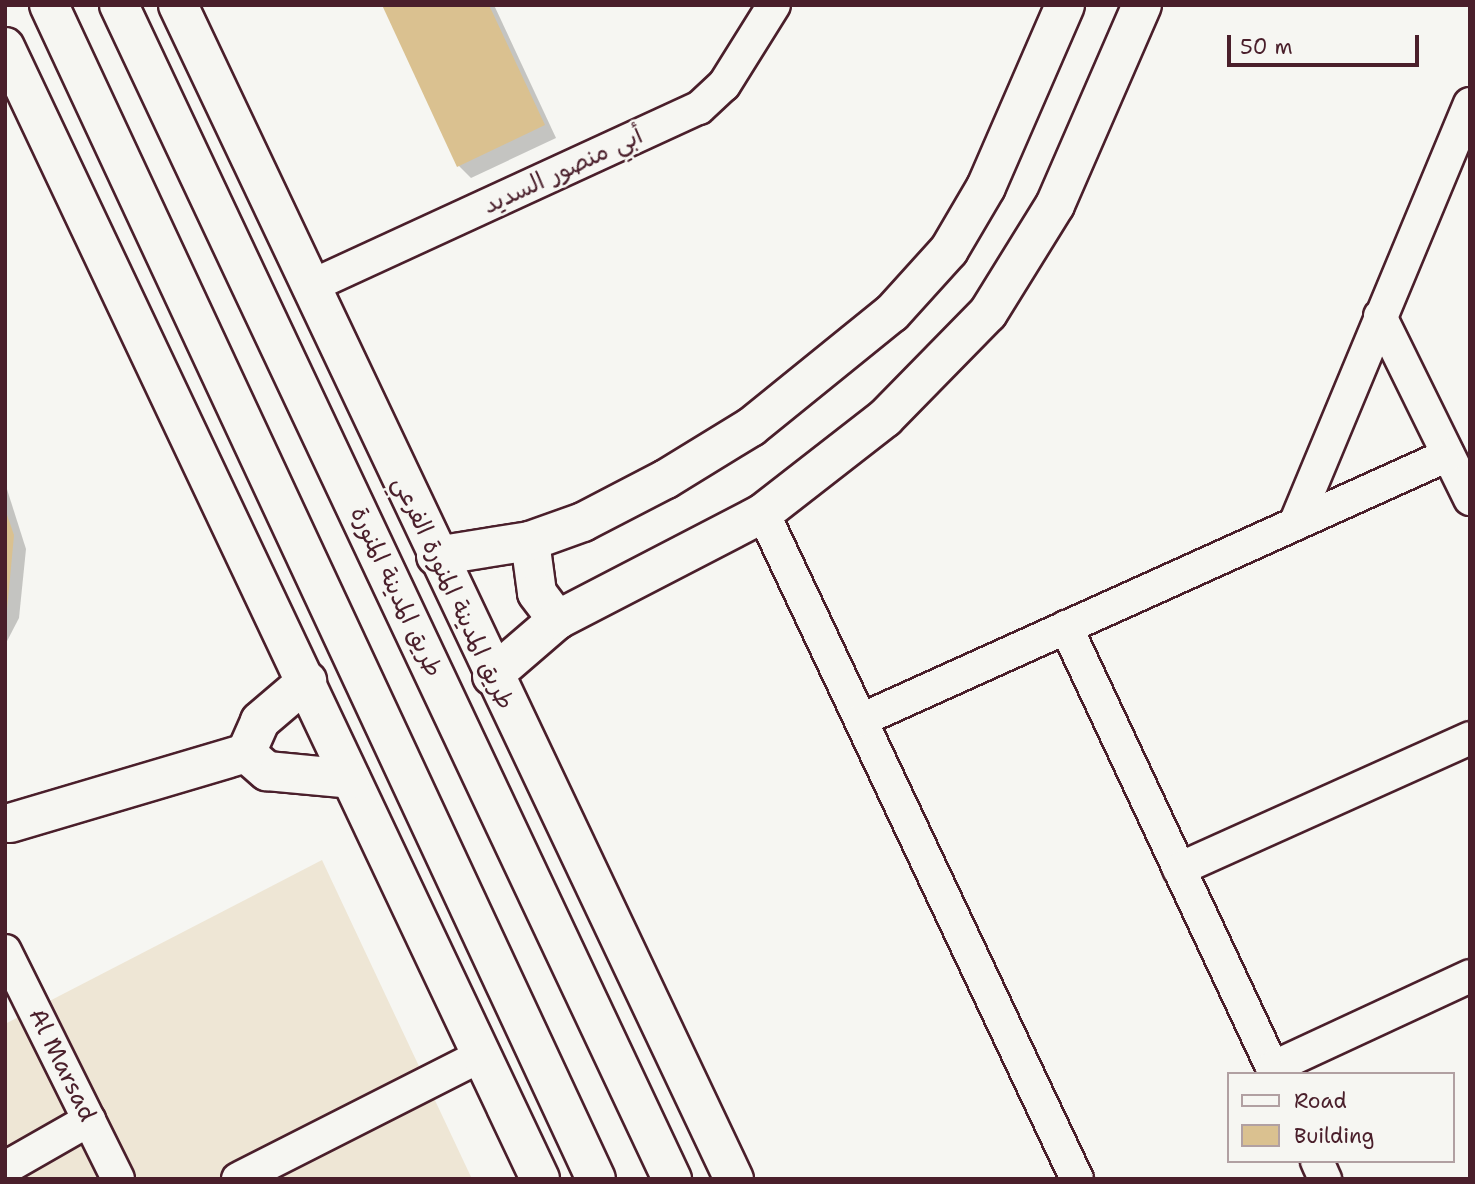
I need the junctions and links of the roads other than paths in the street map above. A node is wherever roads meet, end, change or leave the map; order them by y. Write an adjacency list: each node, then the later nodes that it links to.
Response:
1 (49, 5): 41 (street)
2 (119, 5): 11 (street, طريق المدينة المنورة)
3 (178, 5): 9 (street, طريق المدينة المنورة الفرعي)
4 (774, 5): 9 (street, أبي منصور السديد)
5 (1065, 5): 17 (street)
6 (1142, 5): 15 (street)
7 (5, 47): 22 (street)
8 (1470, 104): 10 (street)
9 (309, 287): 13 (street, طريق المدينة المنورة الفرعي)
10 (1380, 316): 12 (street); 16 (street)
11 (304, 397): 13 (street); 28 (street, طريق المدينة المنورة)
12 (1448, 455): 14 (street); 16 (street)
13 (401, 482): 18 (street, طريق المدينة المنورة الفرعي)
14 (1470, 499)
15 (763, 513): 19 (street); 24 (street)
16 (1295, 524): 20 (street)
17 (530, 541): 18 (street); 19 (street)
18 (436, 556): 21 (street, طريق المدينة المنورة الفرعي)
19 (557, 620): 21 (street)
20 (1066, 627): 24 (street); 30 (street)
21 (492, 676): 23 (street, طريق المدينة المنورة الفرعي)
22 (307, 681): 26 (street); 27 (street)
23 (509, 714): 28 (street); 43 (street, طريق المدينة المنورة الفرعي)
24 (861, 720): 44 (street)
25 (1470, 738): 30 (street)
26 (246, 753): 27 (street); 29 (street)
27 (351, 779): 33 (street)
28 (488, 787): 42 (street, طريق المدينة المنورة)
29 (7, 828)
30 (1179, 869): 34 (street)
31 (5, 951): 35 (street, Al Marsad)
32 (1470, 976): 34 (street)
33 (482, 1055): 39 (street); 40 (street)
34 (1274, 1071)
35 (89, 1120): 37 (street); 38 (street, Al Marsad)
36 (1318, 1163): 45 (street)
37 (5, 1168)
38 (118, 1179)
39 (238, 1179)
40 (540, 1179)
41 (596, 1179)
42 (672, 1179)
43 (734, 1179)
44 (1077, 1179)
45 (1325, 1179)

